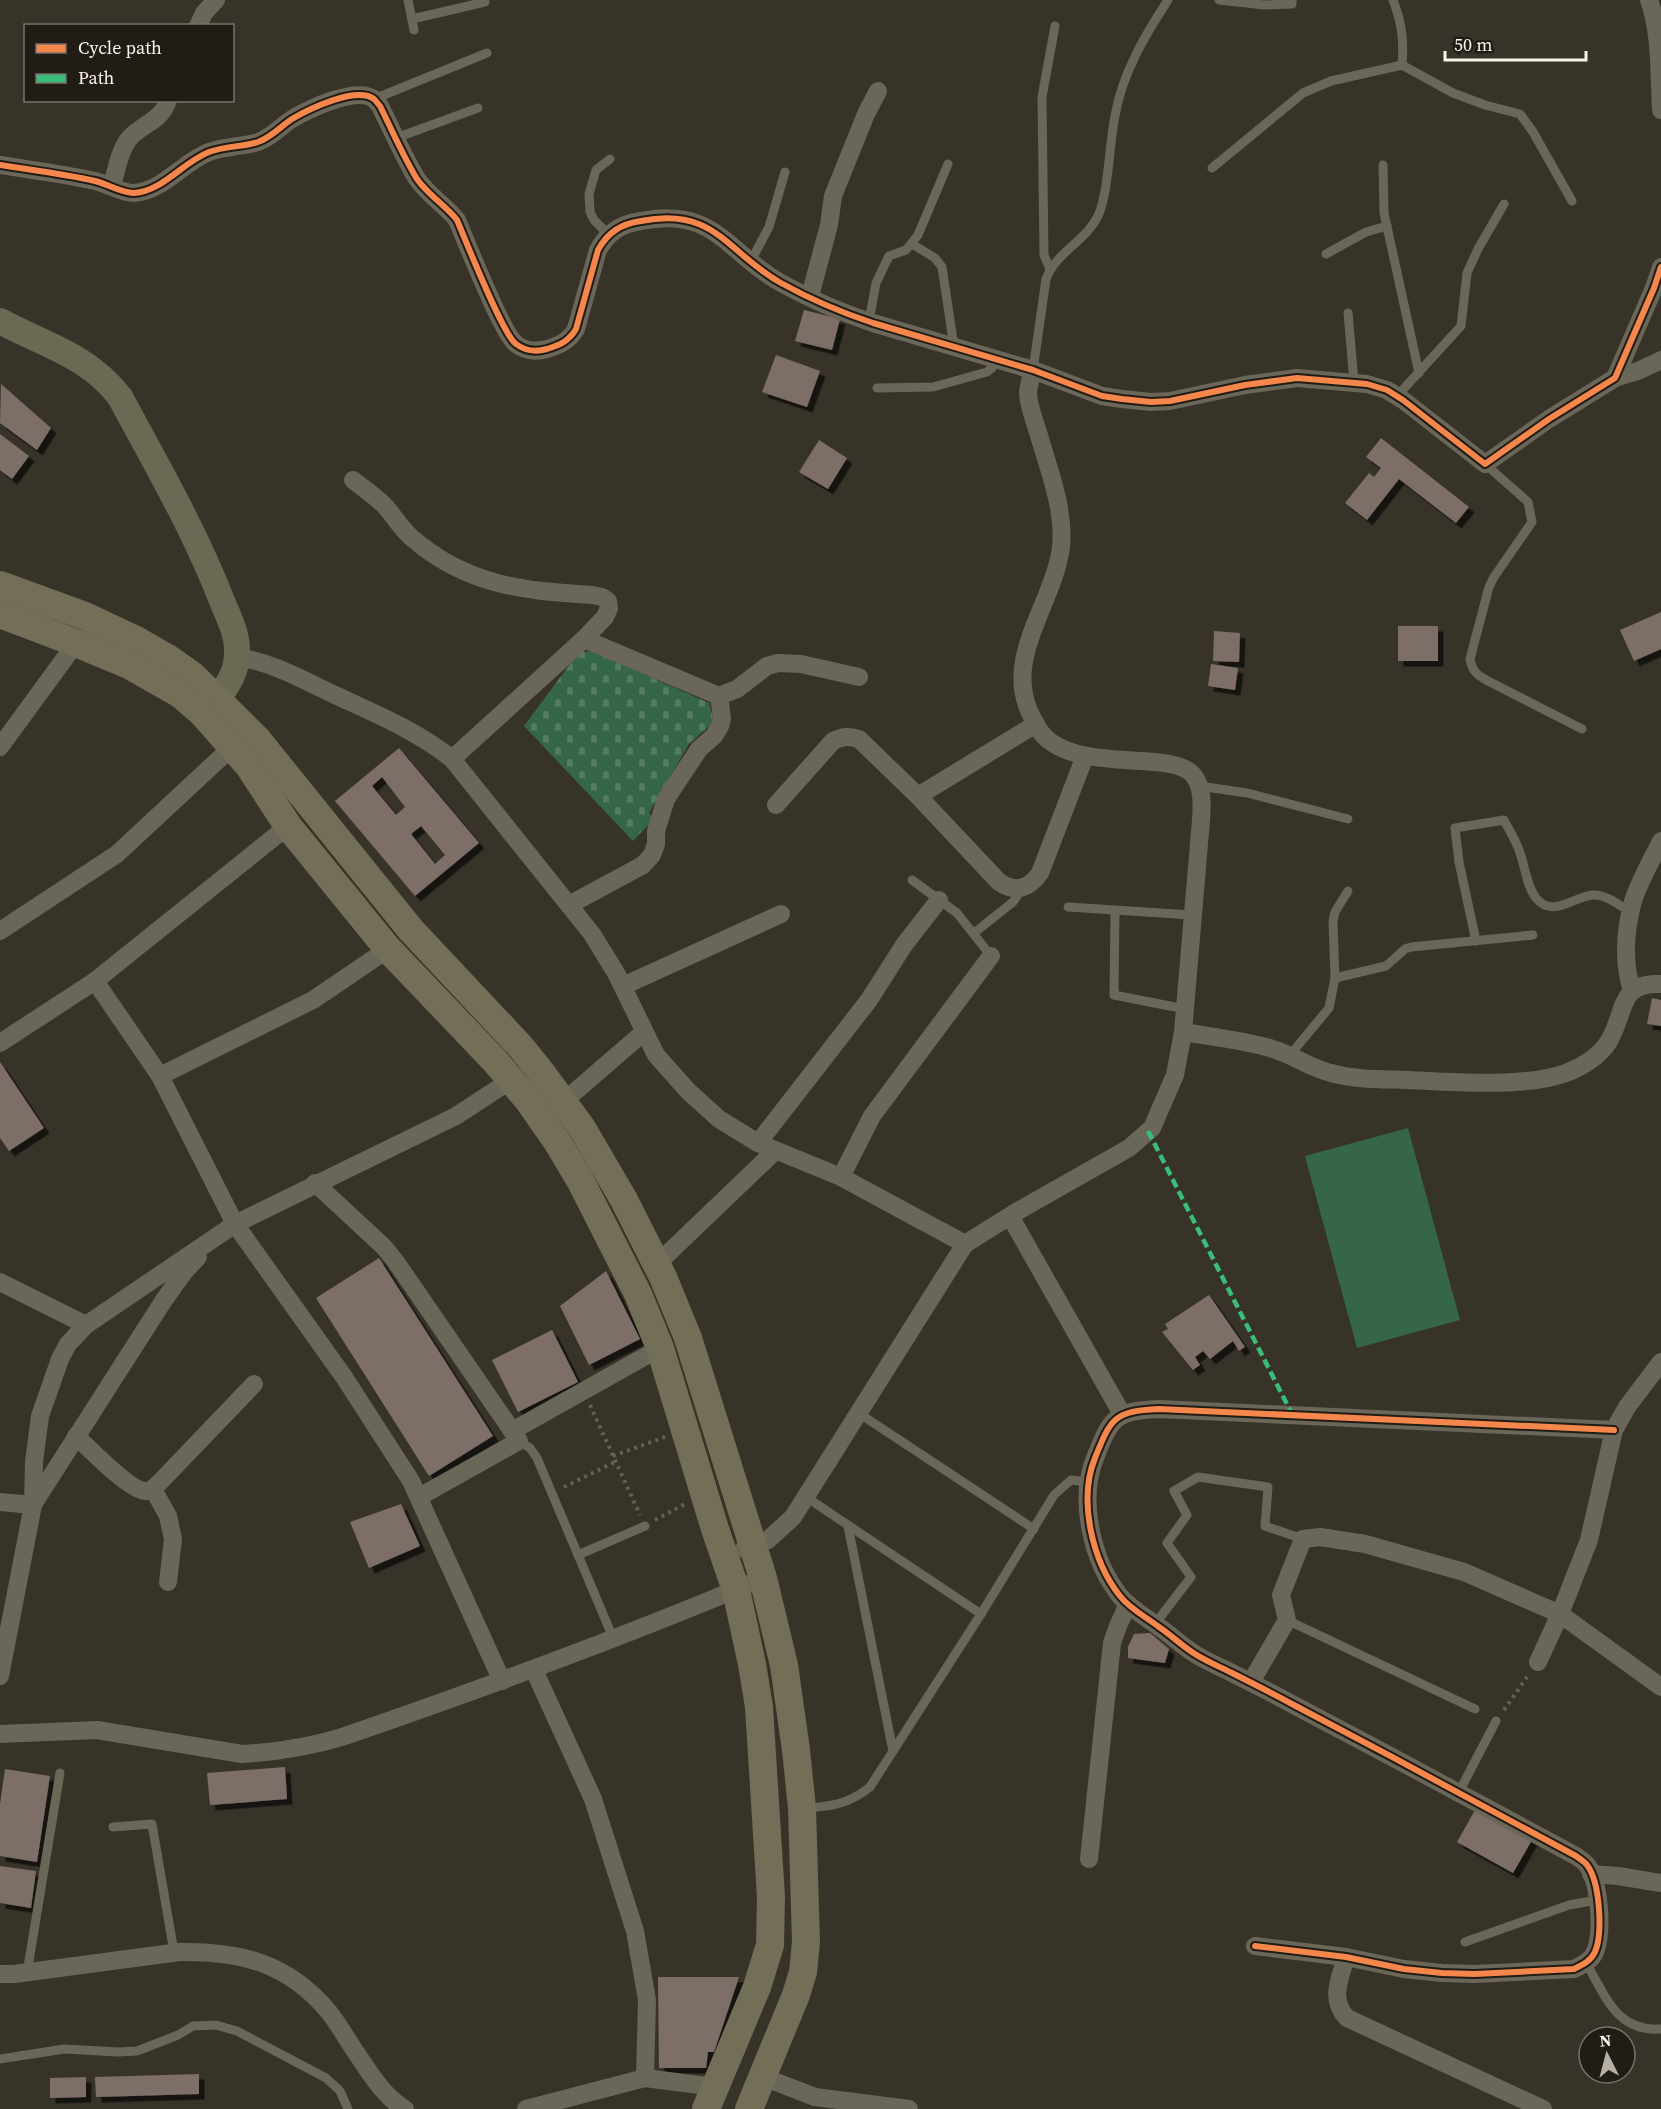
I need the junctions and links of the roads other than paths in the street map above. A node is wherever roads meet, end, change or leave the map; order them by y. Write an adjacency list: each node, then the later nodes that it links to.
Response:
1 (216, 0): 10 (street)
2 (408, 0): 9 (lane)
3 (1168, 0): 36 (lane)
4 (1219, 0): 5 (lane)
5 (1292, 0)
6 (1393, 0): 14 (lane)
7 (1649, 0): 19 (street)
8 (485, 2): 9 (lane)
9 (412, 19): 12 (lane)
10 (199, 24)
11 (1055, 26): 36 (lane)
12 (414, 30)
13 (487, 53): 16 (lane)
14 (1401, 65): 25 (lane); 28 (lane)
15 (878, 91): 37 (street)
16 (374, 99): 20 (street); 27 (street)
17 (168, 102): 27 (street)
18 (478, 108): 20 (lane)
19 (1661, 110)
20 (396, 138): 31 (street)
21 (610, 159): 31 (lane)
22 (948, 164): 32 (lane)
23 (0, 165): 27 (street)
24 (1383, 165): 30 (lane)
25 (1212, 168)
26 (784, 172): 34 (lane)
27 (112, 186)
28 (1572, 201)
29 (1504, 204): 45 (lane)
30 (1387, 225): 33 (lane); 45 (lane)
31 (609, 235): 34 (street)
32 (912, 244): 40 (lane); 41 (lane)
33 (1326, 254)
34 (752, 261): 37 (street)
35 (1661, 267): 46 (street)
36 (1050, 269): 44 (lane)
37 (810, 296): 40 (street)
38 (1348, 313): 47 (lane)
39 (0, 321): 56 (main road)
40 (868, 321): 41 (street)
41 (954, 347): 42 (street)
42 (995, 358): 44 (street); 48 (lane)
43 (1661, 360): 46 (street)
44 (1033, 370): 47 (street); 60 (street)
45 (1419, 373): 49 (lane)
46 (1615, 378): 50 (street)
47 (1354, 382): 49 (street)
48 (878, 388)
49 (1397, 396): 50 (street)
50 (1485, 464): 61 (lane)
51 (353, 480): 54 (street)
52 (0, 585): 59 (main road)
53 (0, 614): 55 (main road)
54 (584, 639): 58 (street); 65 (street)
55 (76, 642): 62 (street); 63 (main road)
56 (237, 657): 59 (main road); 65 (street)
57 (859, 676): 58 (street)
58 (719, 696): 76 (street)
59 (218, 699): 100 (main road)
60 (1036, 724): 64 (street); 67 (street)
61 (1582, 729)
62 (0, 747)
63 (232, 747): 70 (main road); 82 (street)
64 (1085, 756): 66 (street); 73 (street)
65 (452, 759): 76 (street)
66 (1199, 786): 69 (lane); 81 (street)
67 (918, 796): 68 (street); 73 (street)
68 (776, 805)
69 (1348, 819)
70 (288, 826): 86 (main road); 89 (street)
71 (1661, 841): 79 (street)
72 (912, 880): 75 (lane)
73 (1017, 889): 83 (lane)
74 (1348, 891): 88 (lane)
75 (939, 900): 83 (lane); 101 (street)
76 (569, 905): 91 (street)
77 (1068, 907): 78 (lane)
78 (1115, 910): 81 (lane); 93 (lane)
79 (1631, 912): 85 (lane); 92 (street)
80 (781, 914): 91 (street)
81 (1192, 915): 93 (street)
82 (0, 931)
83 (974, 933): 87 (lane)
84 (1533, 935): 85 (lane)
85 (1476, 941): 88 (lane)
86 (388, 949): 98 (street); 99 (main road)
87 (991, 956): 103 (street)
88 (1335, 978): 97 (lane)
89 (95, 981): 96 (street); 98 (street)
90 (1661, 984): 92 (street)
91 (623, 986): 94 (street)
92 (1632, 990): 97 (street)
93 (1185, 1009): 95 (street)
94 (644, 1032): 100 (street); 101 (street)
95 (1183, 1032): 97 (street); 105 (street)
96 (2, 1037)
97 (1290, 1055)
98 (160, 1076): 106 (street)
99 (511, 1080): 104 (street); 112 (main road)
100 (563, 1102): 109 (main road)
101 (758, 1143): 102 (street)
102 (775, 1151): 103 (street); 109 (street)
103 (841, 1177): 108 (street)
104 (315, 1183): 106 (street); 119 (street)
105 (1010, 1216): 108 (street); 116 (street)
106 (235, 1224): 107 (street); 122 (street)
107 (214, 1238): 111 (street); 118 (street)
108 (965, 1244): 115 (street)
109 (657, 1264): 130 (main road)
110 (0, 1282): 111 (street)
111 (86, 1325): 125 (street)
112 (660, 1348): 119 (street); 132 (main road)
113 (1661, 1362): 117 (street)
114 (254, 1384): 121 (street)
115 (860, 1414): 123 (street); 128 (lane)
116 (1122, 1414): 117 (street); 120 (street)
117 (1614, 1430): 138 (street)
118 (76, 1436): 121 (street); 125 (street)
119 (516, 1436): 122 (street); 131 (lane)
120 (1088, 1482): 128 (lane); 136 (street)
121 (153, 1489): 134 (street)
122 (419, 1497): 145 (street)
123 (806, 1497): 127 (lane); 130 (street)
124 (0, 1502): 125 (street)
125 (33, 1504): 144 (street)
126 (645, 1526): 131 (lane)
127 (848, 1526): 137 (lane); 151 (lane)
128 (1034, 1529): 137 (lane)
129 (1303, 1539): 138 (street); 139 (street); 140 (lane)
130 (754, 1546): 132 (street); 133 (main road)
131 (578, 1555): 141 (lane)
132 (726, 1555): 135 (main road)
133 (763, 1578): 135 (street); 154 (main road)
134 (168, 1582)
135 (736, 1590): 141 (street); 171 (main road)
136 (1128, 1604): 140 (street); 156 (street)
137 (981, 1614): 151 (lane)
138 (1560, 1614): 142 (street); 147 (street)
139 (1287, 1620): 146 (street); 148 (lane)
140 (1155, 1624): 146 (street)
141 (614, 1640): 143 (street)
142 (1538, 1662)
143 (534, 1670): 145 (street); 170 (street)
144 (0, 1676)
145 (502, 1681): 150 (street)
146 (1251, 1683): 153 (street)
147 (1661, 1688)
148 (1475, 1709)
149 (1496, 1721): 153 (lane)
150 (0, 1734)
151 (893, 1751): 154 (lane)
152 (60, 1773): 165 (lane)
153 (1459, 1792): 157 (street)
154 (802, 1808): 169 (main road)
155 (113, 1827): 162 (lane)
156 (1089, 1859)
157 (1591, 1874): 158 (street); 159 (street)
158 (1661, 1883)
159 (1597, 1899): 160 (lane); 164 (street)
160 (1465, 1941)
161 (1255, 1946): 163 (street)
162 (174, 1952): 165 (street); 173 (street)
163 (1346, 1957): 164 (street); 177 (street)
164 (1586, 1963): 167 (lane)
165 (27, 1972): 166 (street)
166 (0, 1974)
167 (1661, 2029)
168 (0, 2059): 172 (lane)
169 (763, 2077): 175 (main road); 176 (street)
170 (645, 2078): 171 (street); 174 (street)
171 (711, 2098)
172 (348, 2109)
173 (405, 2109)
174 (526, 2109)
175 (749, 2109)
176 (909, 2109)
177 (1542, 2109)

